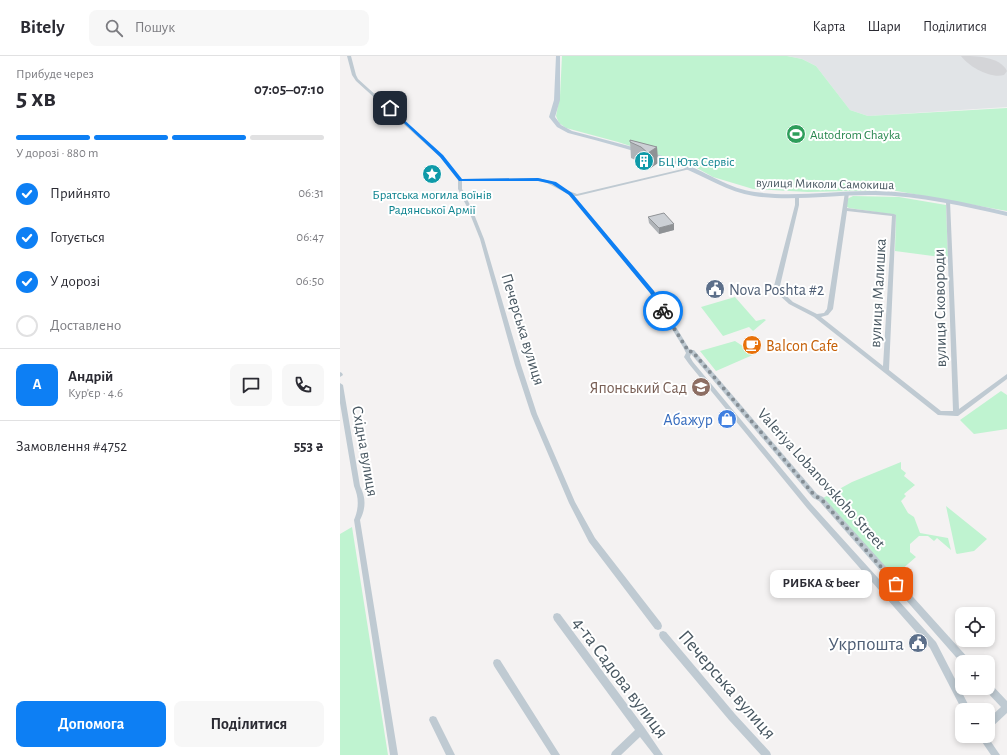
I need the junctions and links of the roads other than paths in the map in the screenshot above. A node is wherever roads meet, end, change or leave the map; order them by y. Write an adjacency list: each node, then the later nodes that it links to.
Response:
1 (349, 56): 4 (street, Печерська вулиця)
2 (558, 56): 3 (street, вулиця Миколи Самокиша)
3 (690, 168): 6 (street); 7 (street, вулиця Миколи Самокиша)
4 (460, 180): 6 (street, Valeriya Lobanovskoho Street); 18 (street, Печерська вулиця)
5 (847, 193): 7 (street, вулиця Миколи Самокиша); 8 (street, вулиця Миколи Самокиша); 9 (street)
6 (570, 194): 12 (street, Valeriya Lobanovskoho Street)
7 (796, 196): 11 (street)
8 (948, 201): 10 (street, вулиця Миколи Самокиша); 16 (street, вулиця Сковороди)
9 (845, 208): 11 (street); 13 (street, вулиця Малишка)
10 (1007, 214)
11 (816, 316): 13 (street)
12 (689, 352): 20 (street, Valeriya Lobanovskoho Street); 23 (street, Valeriya Lobanovskoho Street)
13 (886, 371): 16 (street)
14 (1007, 376): 16 (street)
15 (340, 385): 28 (street, Східна вулиця)
16 (956, 414)
17 (557, 617): 26 (street, 4-та Садова вулиця)
18 (658, 626)
19 (664, 635): 33 (street, Печерська вулиця)
20 (960, 655)
21 (497, 663): 30 (street)
22 (995, 694): 24 (street)
23 (963, 703)
24 (995, 718)
25 (433, 720): 29 (street)
26 (641, 730): 31 (street); 32 (street, 4-та Садова вулиця)
27 (987, 743): 34 (street)
28 (394, 755)
29 (451, 755)
30 (556, 755)
31 (615, 755)
32 (660, 755)
33 (768, 755)
34 (996, 755)

